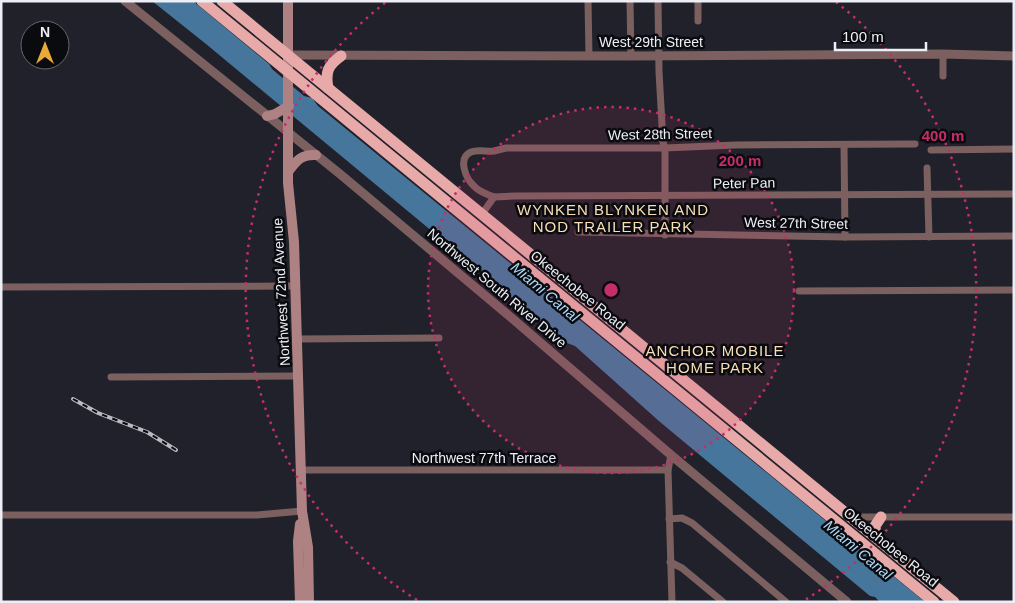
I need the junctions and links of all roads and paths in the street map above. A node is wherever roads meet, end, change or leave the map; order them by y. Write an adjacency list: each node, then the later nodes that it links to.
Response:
1 (125, 1): 21 (street, Northwest South River Drive)
2 (202, 1): 17 (highway, Okeechobee Road)
3 (222, 1): 11 (highway, Okeechobee Road)
4 (288, 1): 11 (main road, Northwest 72nd Avenue)
5 (588, 1): 13 (street)
6 (630, 1): 14 (street)
7 (658, 1): 15 (street)
8 (698, 1): 9 (street)
9 (698, 21)
10 (943, 54): 15 (street, West 29th Street); 16 (street, West 29th Street); 18 (street)
11 (288, 55): 12 (street, West 29th Street); 17 (main road, Northwest 72nd Avenue); 19 (highway, Okeechobee Road)
12 (341, 56): 13 (street, West 29th Street); 19 (highway)
13 (589, 56): 14 (street, West 29th Street)
14 (631, 56): 15 (street, West 29th Street)
15 (659, 56): 25 (street)
16 (1014, 56)
17 (288, 76): 20 (main road, Northwest 72nd Avenue); 53 (highway, Okeechobee Road)
18 (943, 76)
19 (328, 88): 36 (highway, Okeechobee Road)
20 (289, 111): 21 (main road); 22 (main road, Northwest 72nd Avenue)
21 (271, 115): 22 (street, Northwest South River Drive)
22 (289, 133): 28 (street, Northwest South River Drive); 30 (main road, Northwest 72nd Avenue)
23 (915, 144): 24 (street, West 28th Street)
24 (844, 145): 25 (street, West 28th Street); 31 (street)
25 (665, 148): 34 (street); 35 (street, West 28th Street)
26 (1014, 149): 27 (street)
27 (932, 150)
28 (316, 155): 30 (main road); 50 (street, Northwest South River Drive)
29 (927, 168): 33 (street)
30 (288, 172): 42 (main road, Northwest 72nd Avenue)
31 (844, 194): 33 (street, Peter Pan); 34 (street, Peter Pan); 40 (street)
32 (1014, 194): 33 (street, Peter Pan)
33 (927, 195): 41 (street)
34 (665, 196): 35 (street, Peter Pan); 38 (street)
35 (494, 198): 36 (street)
36 (482, 214): 56 (highway, Okeechobee Road)
37 (578, 232): 38 (street, West 27th Street)
38 (665, 235): 40 (street, West 27th Street)
39 (1014, 236): 41 (street, West 27th Street)
40 (845, 237): 41 (street, West 27th Street)
41 (929, 237)
42 (296, 286): 43 (street); 47 (main road, Northwest 72nd Avenue)
43 (1, 287)
44 (1014, 290): 45 (street)
45 (799, 291)
46 (439, 338): 47 (street)
47 (298, 339): 49 (main road, Northwest 72nd Avenue)
48 (111, 376): 49 (street)
49 (298, 376): 51 (main road, Northwest 72nd Avenue)
50 (671, 455): 52 (street); 67 (street, Northwest South River Drive)
51 (301, 470): 52 (street, Northwest 77th Terrace); 54 (main road, Northwest 72nd Avenue)
52 (668, 470): 59 (street)
53 (821, 509): 56 (highway); 68 (highway, Okeechobee Road)
54 (302, 511): 55 (street); 62 (main road, Northwest 72nd Avenue); 63 (main road, Northwest 72nd Avenue)
55 (1, 515)
56 (850, 517): 57 (street); 60 (highway, Okeechobee Road)
57 (881, 517): 58 (street); 60 (highway)
58 (1014, 517)
59 (669, 519): 61 (street); 66 (street)
60 (876, 537): 69 (highway, Okeechobee Road)
61 (670, 562): 64 (street); 65 (street)
62 (300, 602)
63 (309, 602)
64 (672, 602)
65 (723, 602)
66 (786, 602)
67 (847, 602)
68 (934, 602)
69 (954, 602)

